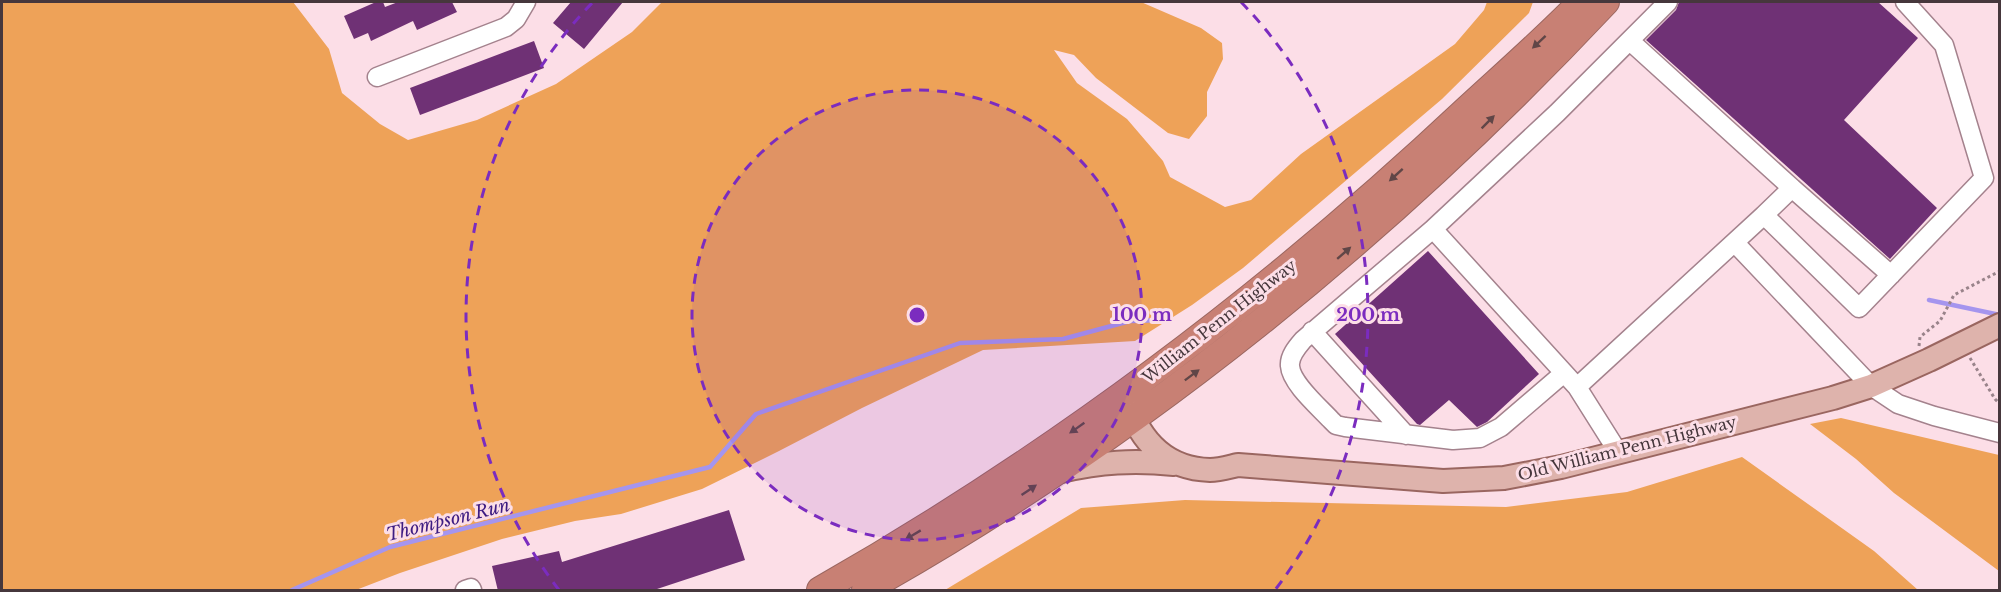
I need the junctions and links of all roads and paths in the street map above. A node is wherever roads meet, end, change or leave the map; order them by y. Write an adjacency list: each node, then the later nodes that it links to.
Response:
1 (526, 2): 7 (street)
2 (1581, 2): 21 (highway, William Penn Highway, one-way to 21)
3 (1606, 2): 23 (highway, William Penn Highway, one-way to 3)
4 (1668, 2): 6 (street)
5 (1905, 2): 13 (street)
6 (1630, 41): 8 (street); 10 (street)
7 (377, 77)
8 (1792, 188): 9 (street); 13 (street)
9 (1764, 215): 11 (street); 13 (street)
10 (1433, 229): 16 (street); 18 (street)
11 (1735, 243): 19 (street); 20 (street)
12 (2000, 271): 14 (path)
13 (1891, 275)
14 (1940, 321)
15 (1997, 327): 17 (main road, Old William Penn Highway)
16 (1312, 331): 25 (street); 25 (street)
17 (1962, 344): 19 (main road, Old William Penn Highway); 22 (path)
18 (1564, 373): 20 (street); 25 (street)
19 (1871, 386): 24 (street); 26 (main road, Old William Penn Highway)
20 (1577, 387): 26 (street)
21 (1124, 394): 23 (main road, Old William Penn Highway); 32 (highway, William Penn Highway, one-way to 32)
22 (2000, 404)
23 (1138, 414): 27 (main road, Old William Penn Highway); 28 (main road, Old William Penn Highway); 29 (highway, William Penn Highway)
24 (2000, 433)
25 (1406, 435)
26 (1618, 452): 28 (main road, Old William Penn Highway)
27 (1179, 465): 28 (main road, Old William Penn Highway); 29 (main road)
28 (1238, 465)
29 (1056, 472): 33 (highway, William Penn Highway, one-way to 29)
30 (465, 591): 31 (street)
31 (472, 591)
32 (820, 591)
33 (866, 591)

